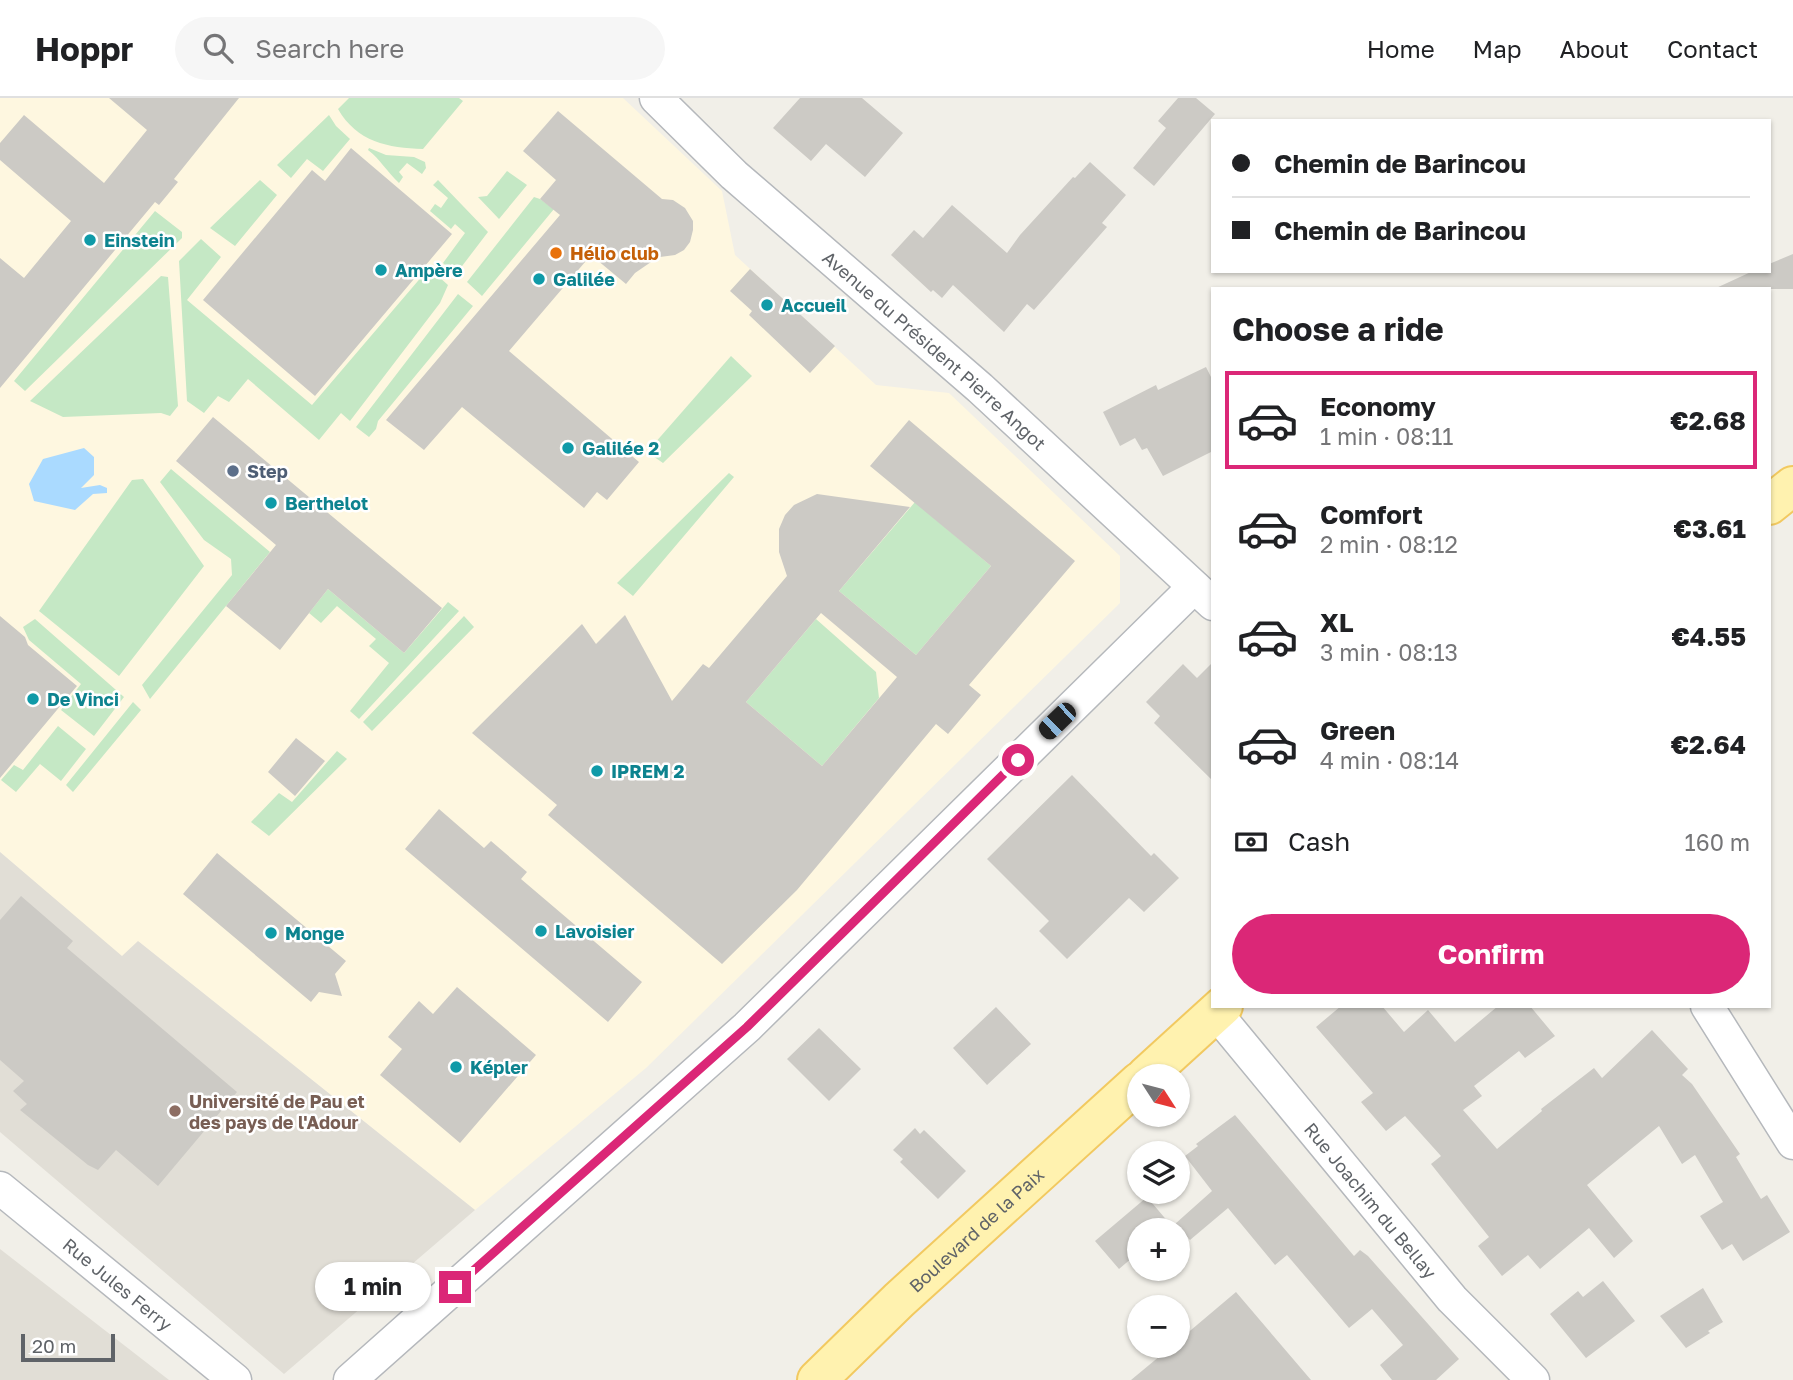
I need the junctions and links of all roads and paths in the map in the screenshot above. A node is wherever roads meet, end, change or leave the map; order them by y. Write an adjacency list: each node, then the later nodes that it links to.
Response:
1 (656, 98): 4 (street, Avenue du Président Pierre Angot)
2 (1793, 486): 3 (main road)
3 (1771, 503)
4 (1203, 596): 12 (street)
5 (1708, 1008): 9 (street)
6 (1220, 1009): 7 (main road); 14 (street, Rue Joachim du Bellay)
7 (1159, 1064)
8 (1127, 1093): 13 (main road, Boulevard de la Paix)
9 (1793, 1143)
10 (0, 1188): 11 (street, Rue Jules Ferry)
11 (235, 1380)
12 (351, 1380)
13 (817, 1380)
14 (1533, 1380)

